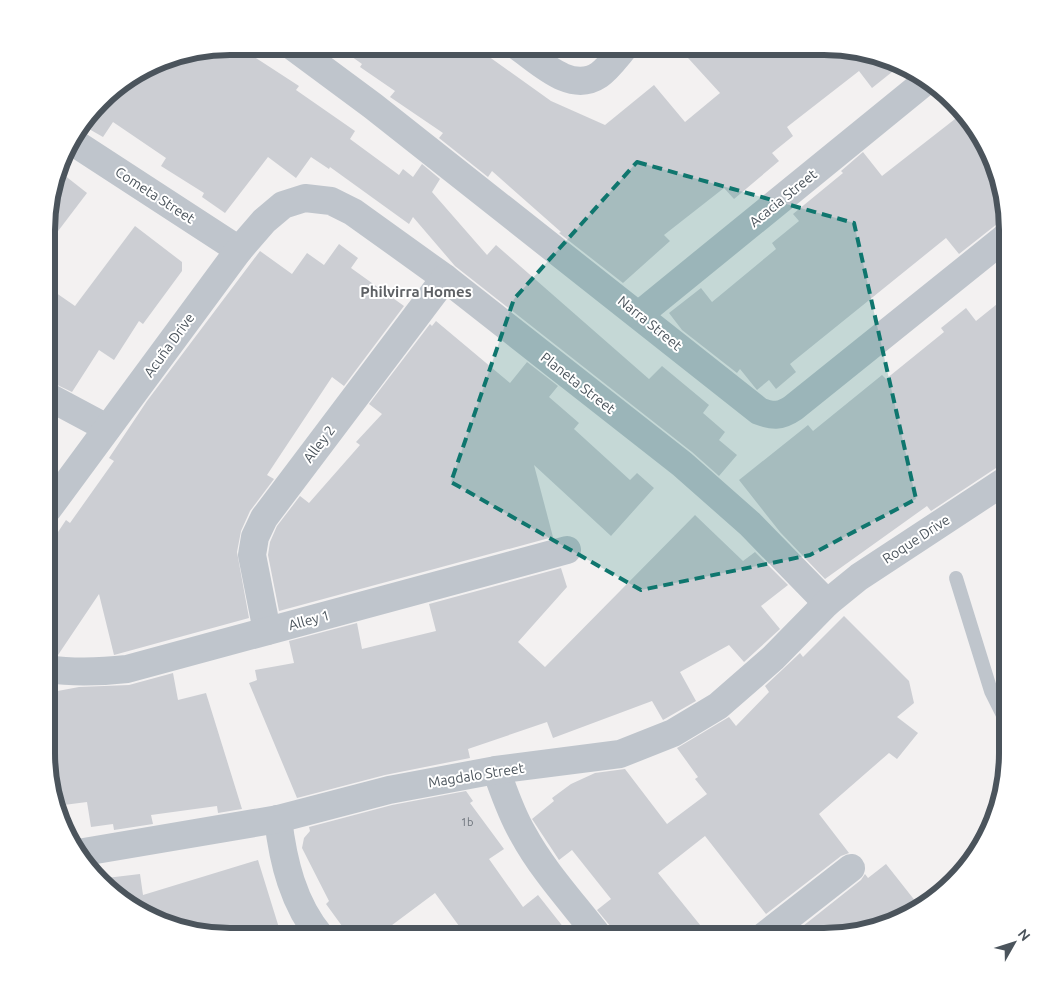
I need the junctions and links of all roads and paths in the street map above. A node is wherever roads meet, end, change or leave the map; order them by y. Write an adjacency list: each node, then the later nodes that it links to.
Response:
1 (304, 55): 10 (street, Narra Street)
2 (530, 55): 3 (street)
3 (617, 55)
4 (922, 85): 10 (street, Acacia Street)
5 (77, 145): 8 (street, Cometa Street)
6 (305, 198): 8 (street, Acuña Drive); 9 (street, Planeta Street)
7 (999, 242): 10 (street, Narra Street)
8 (239, 250): 12 (street, Acuña Drive)
9 (446, 278): 17 (street, Planeta Street); 18 (street, Alley 2)
10 (640, 314)
11 (55, 400): 12 (street)
12 (107, 428): 14 (street, Acuña Drive)
13 (999, 486): 17 (street, Roque Drive)
14 (55, 499)
15 (568, 550): 18 (street, Alley 1)
16 (956, 578): 20 (lane)
17 (827, 603): 21 (street, Magdalo Street)
18 (267, 631): 19 (street, Alley 1)
19 (55, 669)
20 (999, 707)
21 (496, 770): 22 (street, Magdalo Street); 26 (street)
22 (278, 819): 23 (street, Magdalo Street); 25 (street)
23 (85, 852)
24 (851, 868): 27 (street)
25 (314, 928)
26 (593, 928)
27 (774, 928)

